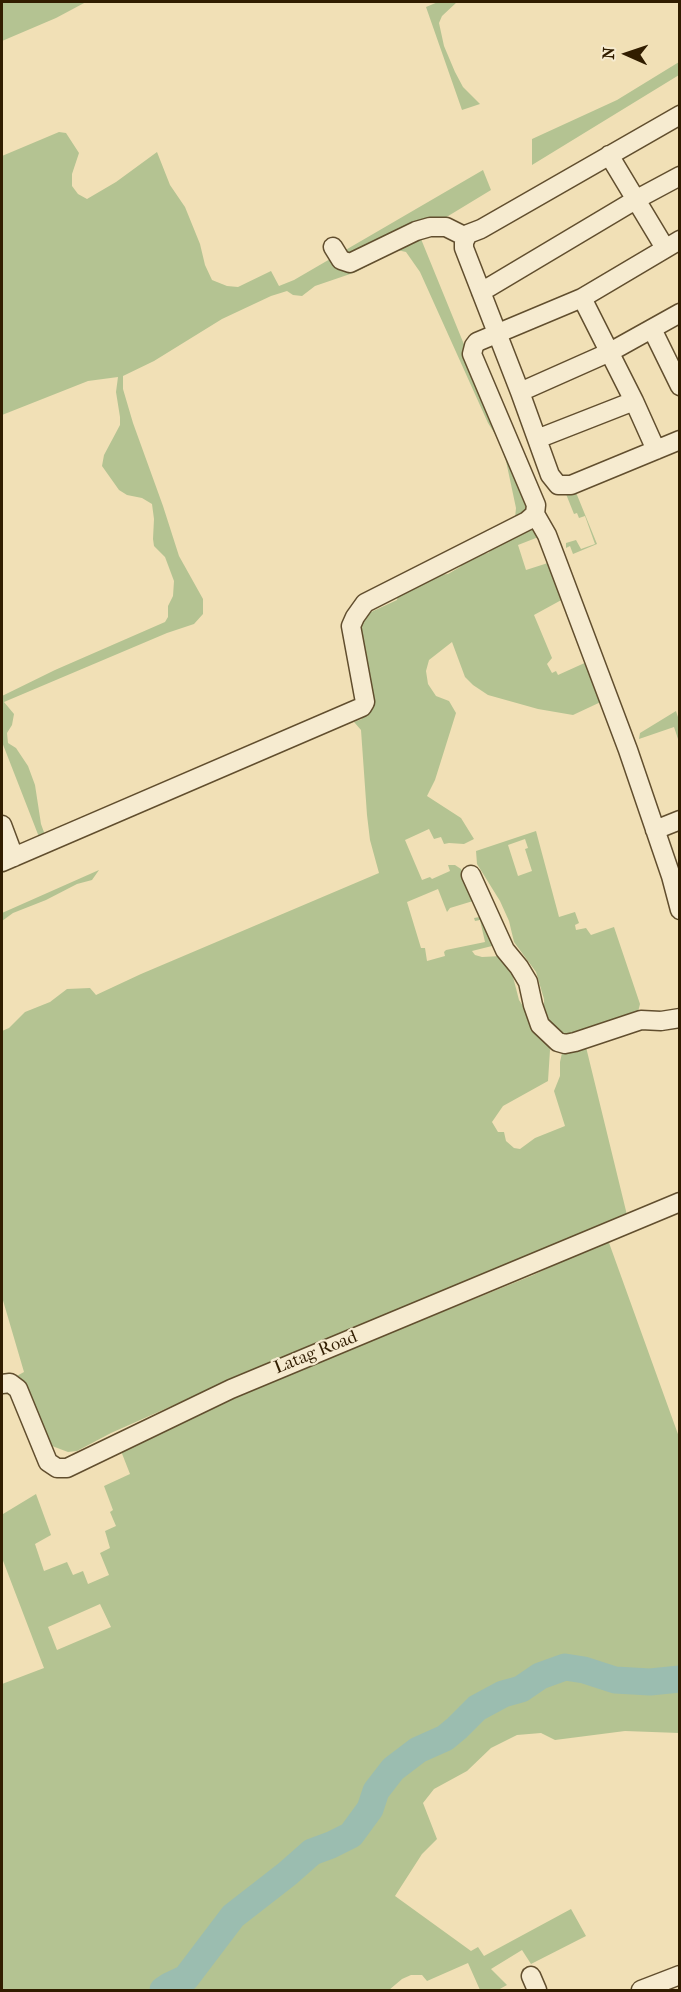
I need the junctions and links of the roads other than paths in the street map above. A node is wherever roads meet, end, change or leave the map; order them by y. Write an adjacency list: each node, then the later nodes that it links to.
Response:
1 (680, 115): 2 (street)
2 (609, 154): 4 (street); 5 (street)
3 (680, 176): 4 (street)
4 (637, 199): 6 (street); 8 (street)
5 (466, 237): 7 (street); 8 (street)
6 (672, 244): 9 (street)
7 (333, 247)
8 (481, 292): 12 (street)
9 (582, 297): 12 (street); 13 (street)
10 (680, 313): 11 (street)
11 (652, 330): 13 (street); 14 (street)
12 (498, 333): 15 (street); 20 (street)
13 (610, 352): 15 (street); 16 (street)
14 (680, 387)
15 (520, 392): 17 (street)
16 (634, 401): 17 (street); 19 (street)
17 (537, 439): 19 (street)
18 (680, 440): 19 (street)
19 (656, 450)
20 (536, 514): 23 (street); 24 (street)
21 (680, 820): 23 (street)
22 (2, 825): 24 (street)
23 (656, 830): 26 (street)
24 (8, 860)
25 (471, 875): 27 (street)
26 (680, 910)
27 (680, 1018)
28 (680, 1202): 29 (street, Latag Road)
29 (2, 1384)
30 (680, 1975): 31 (street)
31 (641, 1990)

